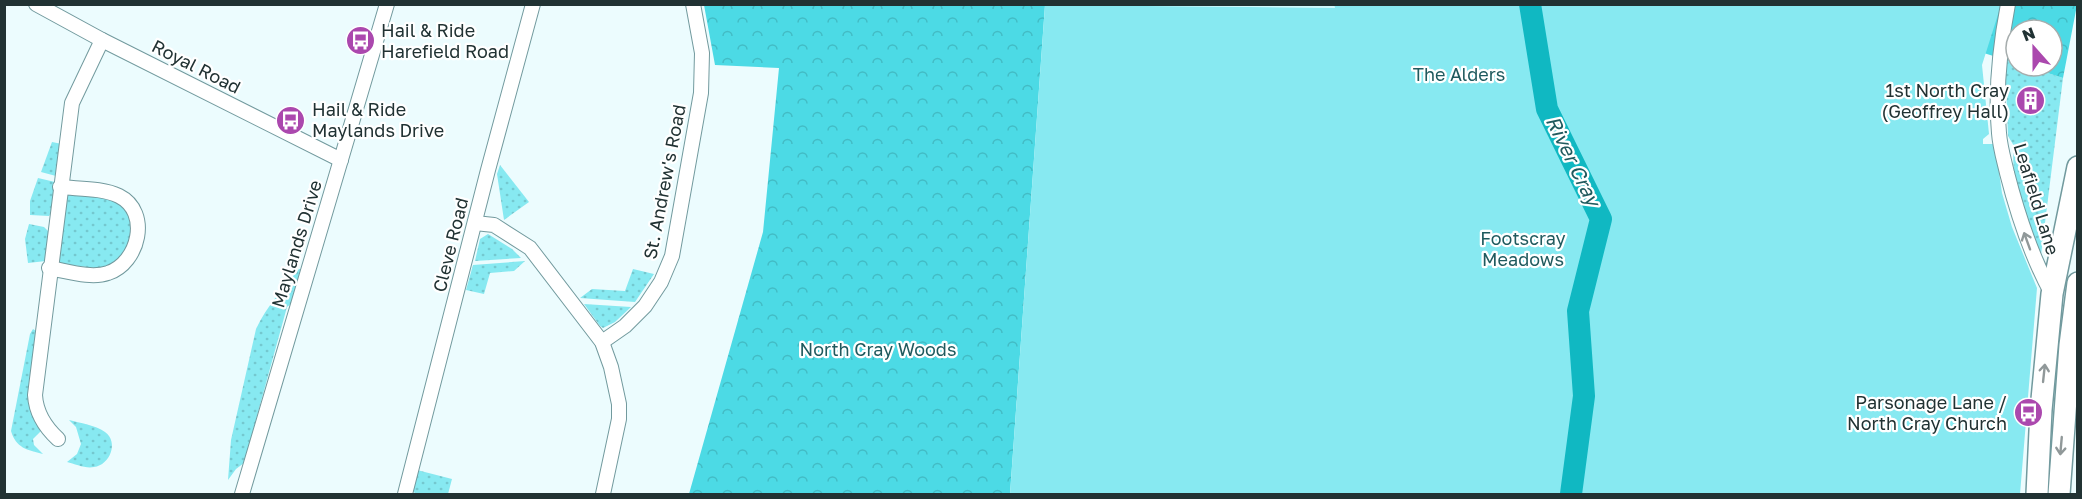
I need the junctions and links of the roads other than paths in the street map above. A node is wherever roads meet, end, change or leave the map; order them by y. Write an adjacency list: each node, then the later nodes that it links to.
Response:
1 (36, 4): 6 (street, Royal Road)
2 (533, 4): 10 (street, Cleve Road)
3 (693, 4): 14 (street, St. Andrew's Road)
4 (2008, 4): 13 (street, Leafield Lane, one-way to 4)
5 (383, 6): 7 (street, Maylands Drive)
6 (102, 40): 7 (street, Royal Road); 9 (street)
7 (341, 160): 16 (street, Maylands Drive)
8 (2078, 167): 13 (main road)
9 (60, 187): 11 (street); 11 (street)
10 (475, 223): 14 (street); 17 (street, Cleve Road)
11 (50, 268): 15 (street)
12 (2078, 283): 20 (main road, one-way to 20)
13 (2052, 294): 19 (main road, one-way to 13)
14 (602, 342): 18 (street)
15 (58, 439)
16 (242, 495)
17 (405, 495)
18 (603, 495)
19 (2037, 495)
20 (2058, 495)

